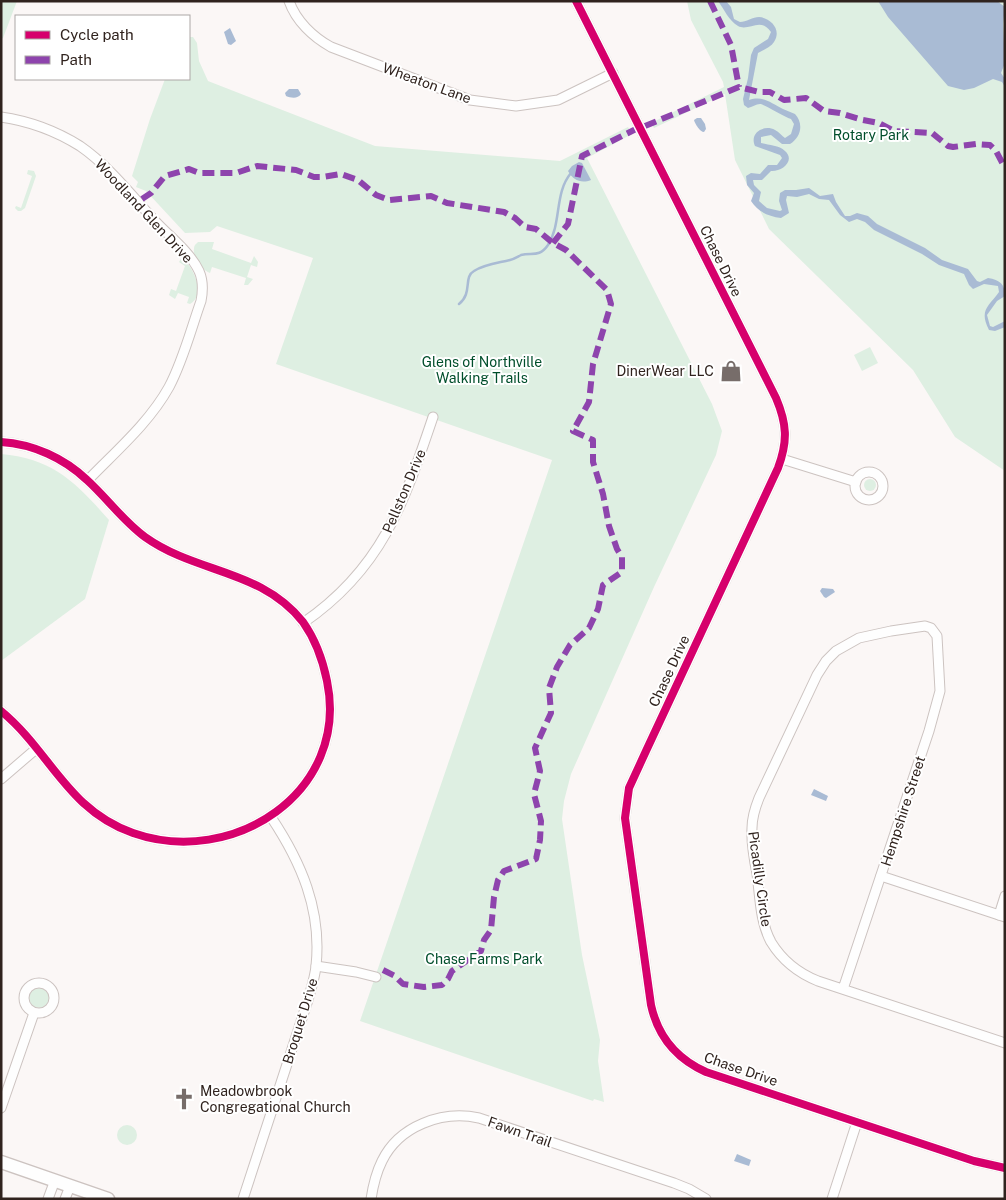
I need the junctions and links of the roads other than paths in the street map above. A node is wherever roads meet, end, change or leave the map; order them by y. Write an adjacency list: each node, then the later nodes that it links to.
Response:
1 (289, 1): 3 (street, Wheaton Lane)
2 (576, 1): 3 (street, Chase Drive)
3 (613, 73): 7 (street, Chase Drive)
4 (1, 117): 8 (street, Woodland Glen Drive)
5 (433, 417): 10 (street, Pellston Drive)
6 (1, 442): 8 (street)
7 (782, 458): 9 (street); 25 (street, Chase Drive)
8 (88, 480): 10 (street)
9 (856, 482)
10 (303, 622): 15 (street)
11 (933, 630): 16 (street, Hempshire Street); 21 (street, Picadilly Circle)
12 (1, 711): 13 (street)
13 (36, 748): 14 (street); 15 (street)
14 (1, 779)
15 (271, 817): 19 (street, Broquet Drive)
16 (881, 876): 18 (street); 21 (street, Hempshire Street)
17 (1005, 896): 18 (street)
18 (1002, 916)
19 (316, 966): 20 (street); 33 (street, Broquet Drive)
20 (376, 977)
21 (843, 989): 23 (street, Picadilly Circle)
22 (34, 1013): 24 (street)
23 (1005, 1043)
24 (1, 1108)
25 (857, 1122): 27 (street, Chase Drive); 36 (street)
26 (1, 1162): 28 (street)
27 (1005, 1168)
28 (55, 1180): 29 (street); 30 (street)
29 (70, 1186): 31 (street); 32 (street)
30 (48, 1199)
31 (65, 1199)
32 (108, 1199)
33 (243, 1199)
34 (371, 1199): 35 (street, Fawn Trail)
35 (706, 1199)
36 (832, 1199)

